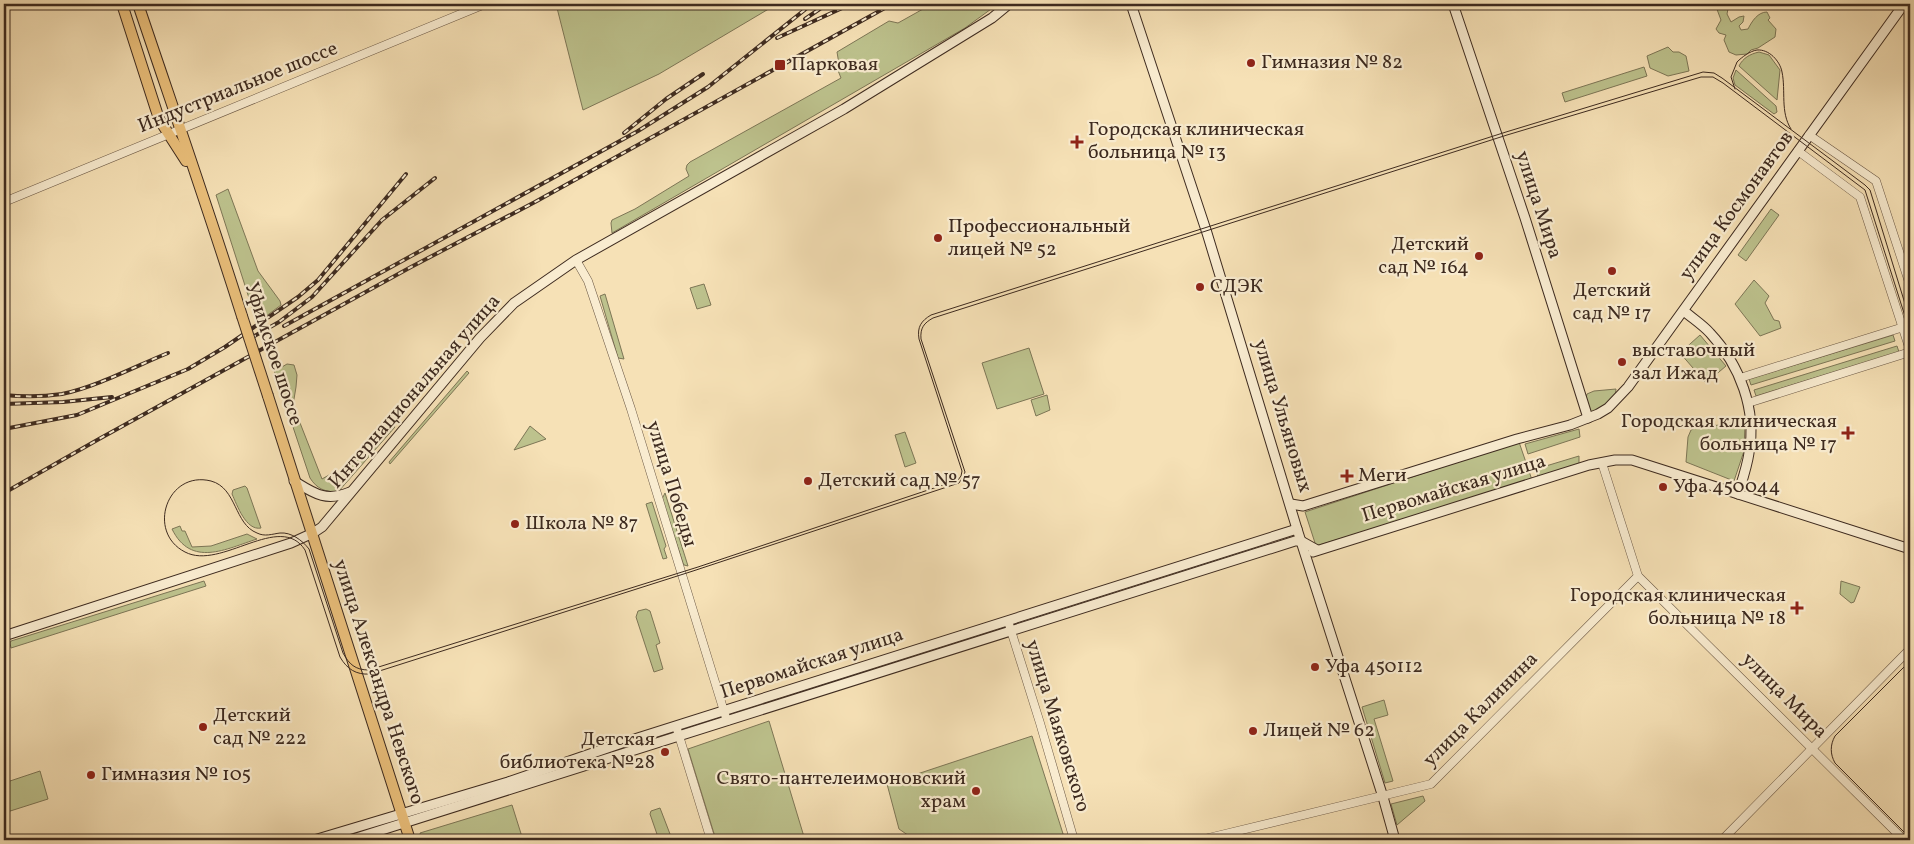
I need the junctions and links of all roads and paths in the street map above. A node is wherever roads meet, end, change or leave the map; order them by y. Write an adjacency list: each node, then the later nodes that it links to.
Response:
1 (122, 4): 8 (main road, Уфимское шоссе)
2 (138, 4): 8 (main road, Уфимское шоссе)
3 (485, 4): 8 (street, Индустриальное шоссе)
4 (1009, 4): 12 (main road, Интернациональная улица)
5 (1131, 4): 24 (main road, улица Ульяновых)
6 (1453, 4): 19 (main road, улица Мира)
7 (1904, 4): 9 (main road, улица Космонавтов)
8 (175, 132): 11 (street, Индустриальное шоссе); 21 (main road, Уфимское шоссе, bridge)
9 (1809, 135): 10 (main road, улица Космонавтов); 13 (street)
10 (1798, 151): 14 (main road, улица Космонавтов); 15 (street)
11 (4, 202)
12 (576, 260): 22 (main road, Интернациональная улица); 37 (street, улица Победы)
13 (1910, 285)
14 (1684, 311): 17 (main road); 19 (main road, улица Космонавтов)
15 (1907, 326): 16 (street); 17 (street)
16 (1910, 351): 18 (street)
17 (1740, 378): 18 (main road)
18 (1748, 403): 23 (main road)
19 (1588, 418): 25 (main road, Первомайская улица)
20 (1602, 462): 23 (main road, Первомайская улица); 30 (main road, Первомайская улица); 32 (street, улица Мира)
21 (294, 481): 22 (main road); 27 (main road, Уфимское шоссе)
22 (351, 492): 27 (main road, Интернациональная улица)
23 (1738, 494): 29 (main road, Первомайская улица)
24 (1291, 504): 25 (main road, Первомайская улица); 26 (main road, улица Ульяновых)
25 (1303, 506): 26 (main road)
26 (1297, 529): 28 (main road, улица Ульяновых); 33 (main road, Первомайская улица)
27 (313, 533): 35 (main road, Интернациональная улица); 43 (main road, улица Александра Невского)
28 (1301, 541): 30 (main road); 31 (main road, улица Ульяновых); 34 (main road, Первомайская улица)
29 (1910, 549)
30 (1317, 550): 31 (main road)
31 (1308, 561): 42 (main road, улица Ульяновых)
32 (1638, 576): 41 (street, улица Мира); 42 (street, улица Калинина)
33 (1008, 621): 34 (street, улица Маяковского); 37 (main road, Первомайская улица)
34 (1011, 631): 38 (main road, Первомайская улица); 48 (street, улица Маяковского)
35 (4, 636)
36 (1910, 649): 41 (street)
37 (723, 711): 38 (street, улица Победы); 39 (main road, Первомайская улица)
38 (726, 721): 40 (main road, Первомайская улица)
39 (676, 726): 40 (street); 43 (main road, Первомайская улица)
40 (680, 736): 43 (main road, Первомайская улица); 47 (street)
41 (1812, 749): 51 (street); 52 (street, улица Мира)
42 (1383, 797): 49 (street, улица Калинина); 50 (main road, улица Ульяновых)
43 (403, 818): 44 (main road, Первомайская улица); 45 (main road, Первомайская улица); 46 (main road, улица Александра Невского)
44 (314, 840)
45 (350, 840)
46 (410, 840)
47 (711, 840)
48 (1074, 840)
49 (1200, 840)
50 (1395, 840)
51 (1722, 840)
52 (1904, 840)

